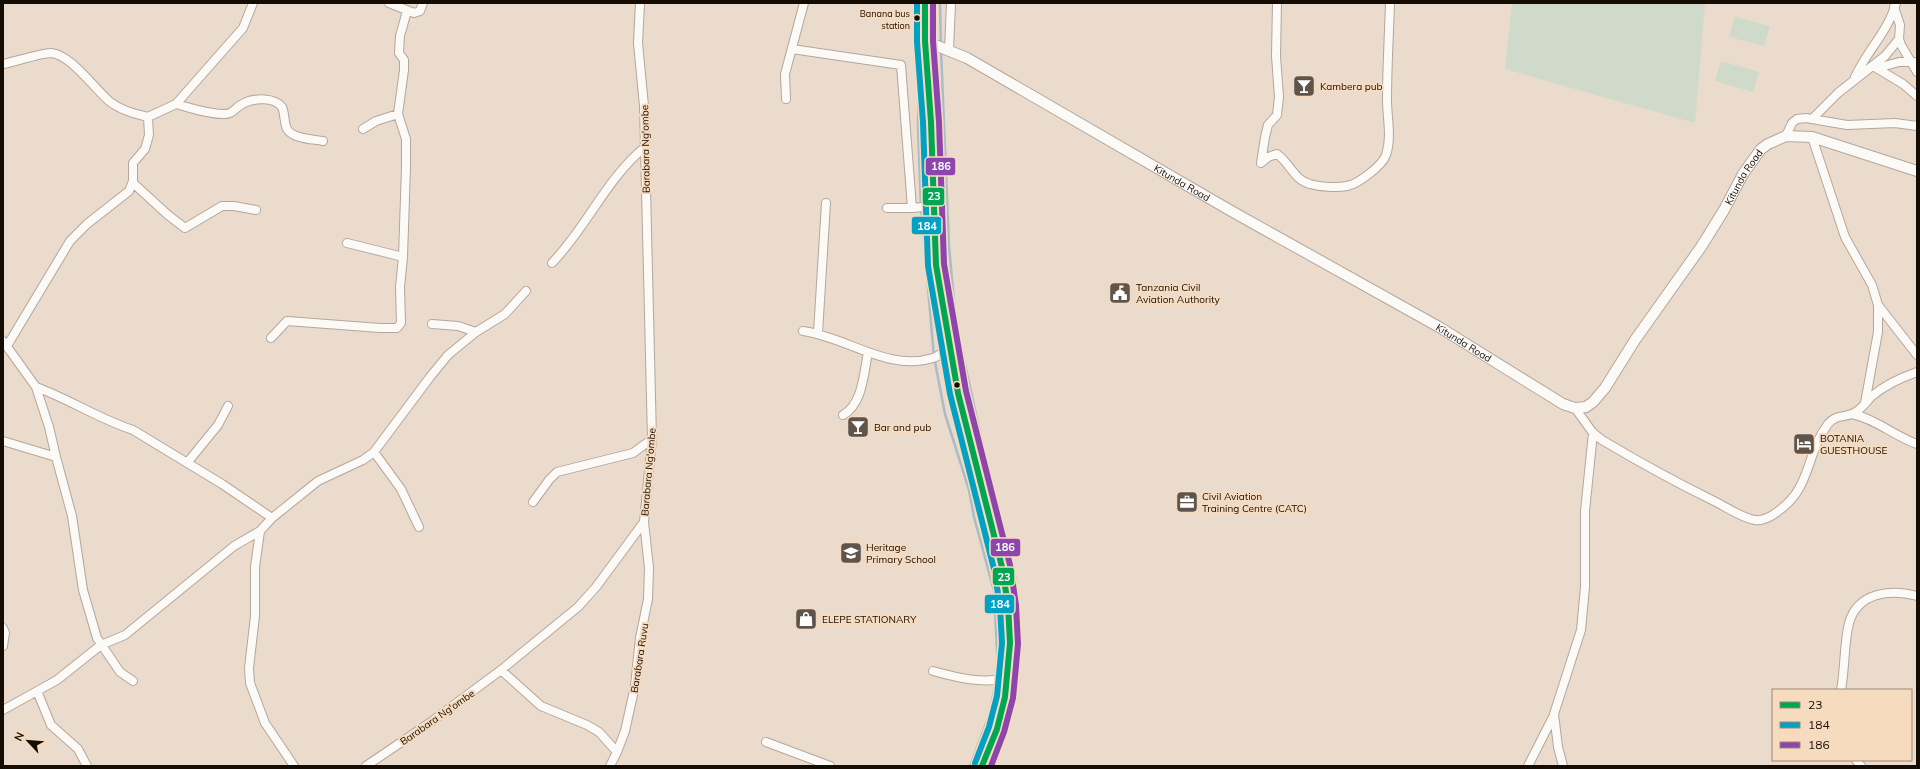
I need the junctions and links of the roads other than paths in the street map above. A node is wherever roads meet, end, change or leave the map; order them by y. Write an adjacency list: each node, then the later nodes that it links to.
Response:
1 (253, 3): 23 (street)
2 (389, 3): 11 (street)
3 (423, 3): 11 (street)
4 (640, 3): 32 (street, Barabara Ng'ombe)
5 (804, 3): 14 (street)
6 (925, 3): 13 (main road)
7 (951, 3): 15 (street)
8 (1277, 3): 9 (street)
9 (1390, 3)
10 (1894, 5): 12 (street); 20 (street)
11 (406, 11): 24 (street)
12 (1899, 39): 16 (street); 18 (street)
13 (925, 40): 15 (street, Kitunda Road); 36 (main road)
14 (792, 49): 22 (street); 38 (street)
15 (949, 50): 58 (street, Kitunda Road)
16 (1913, 62): 18 (street); 19 (street)
17 (3, 64): 25 (street)
18 (1875, 67): 20 (street); 21 (street)
19 (1917, 72)
20 (1854, 79): 26 (street)
21 (1917, 96)
22 (786, 99)
23 (176, 104): 25 (street); 31 (street)
24 (398, 114): 28 (street); 41 (street)
25 (148, 117): 34 (street)
26 (1813, 118): 27 (street); 29 (street)
27 (1917, 126)
28 (363, 130)
29 (1786, 136): 30 (street, Kitunda Road); 58 (street, Kitunda Road)
30 (1812, 137): 33 (street, Kitunda Road); 44 (street)
31 (323, 141)
32 (645, 147): 42 (street); 62 (street, Barabara Ng'ombe)
33 (1917, 171)
34 (133, 183): 39 (street); 50 (street)
35 (826, 203): 48 (street)
36 (934, 206): 38 (street); 51 (main road)
37 (887, 208): 38 (street)
38 (912, 208)
39 (256, 210)
40 (347, 243): 41 (street)
41 (403, 257): 49 (street)
42 (552, 263)
43 (526, 291): 47 (street)
44 (1878, 305): 53 (street); 56 (street)
45 (432, 324): 47 (street)
46 (803, 331): 48 (street)
47 (476, 332): 65 (street)
48 (818, 333): 52 (street)
49 (271, 338)
50 (5, 343): 55 (street)
51 (949, 347): 52 (street); 79 (main road)
52 (868, 352): 60 (street)
53 (1917, 355)
54 (1917, 372): 56 (street)
55 (36, 387): 66 (street); 67 (street)
56 (1864, 404): 59 (street)
57 (228, 406): 67 (street)
58 (1575, 408): 61 (street)
59 (1852, 414): 61 (street); 64 (street)
60 (843, 415)
61 (1593, 433): 84 (street)
62 (652, 439): 68 (street); 70 (street, Barabara Ng'ombe)
63 (3, 441): 66 (street)
64 (1917, 444)
65 (374, 452): 69 (street); 71 (street)
66 (56, 457): 75 (street)
67 (186, 463): 69 (street)
68 (534, 502)
69 (272, 518): 72 (street)
70 (644, 522): 77 (street, Barabara Ng'ombe); 86 (street, Barabara Ruvu)
71 (419, 527)
72 (260, 531): 75 (street); 88 (street)
73 (1917, 596): 81 (street)
74 (3, 628): 76 (street)
75 (101, 645): 80 (street); 82 (street)
76 (3, 646)
77 (501, 670): 86 (street); 89 (street, Barabara Ng'ombe)
78 (933, 671): 79 (street)
79 (1008, 678): 92 (main road)
80 (133, 681)
81 (1840, 689)
82 (37, 691): 83 (street); 87 (street)
83 (4, 708)
84 (1554, 714): 93 (street); 94 (street)
85 (766, 742): 91 (street)
86 (618, 752): 90 (street, Barabara Ruvu)
87 (87, 766)
88 (294, 766)
89 (366, 766)
90 (610, 766)
91 (830, 766)
92 (982, 766)
93 (1528, 766)
94 (1563, 766)

